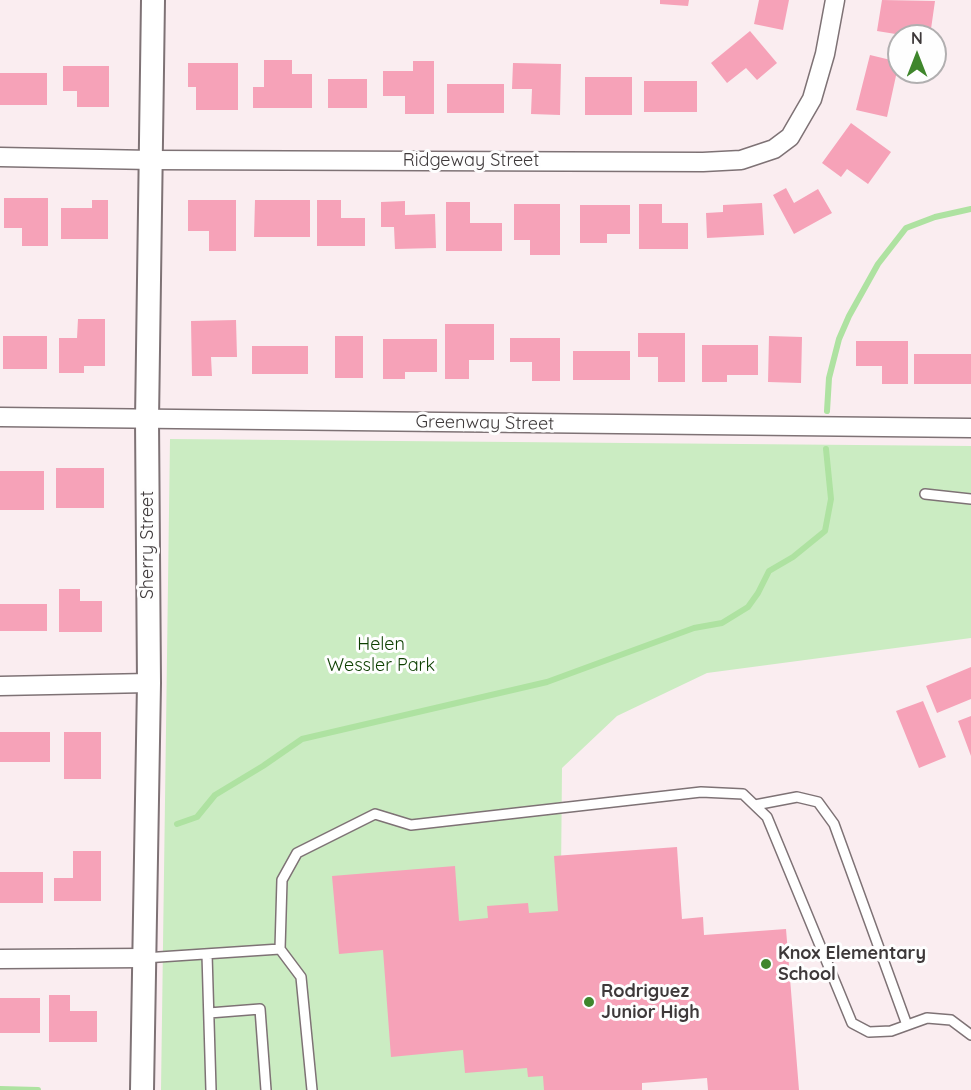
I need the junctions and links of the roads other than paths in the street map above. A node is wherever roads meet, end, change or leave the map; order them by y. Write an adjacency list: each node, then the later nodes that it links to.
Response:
1 (153, 0): 4 (street, Sherry Street)
2 (835, 0): 4 (street, Ridgeway Street)
3 (0, 157): 4 (street, Ridgeway Street)
4 (151, 160): 6 (street, Sherry Street)
5 (0, 417): 6 (street, Greenway Street)
6 (147, 420): 7 (street, Greenway Street); 10 (street, Sherry Street)
7 (971, 428)
8 (925, 494): 9 (lane)
9 (971, 499)
10 (149, 683): 11 (street); 16 (street, Sherry Street)
11 (0, 686)
12 (755, 805): 13 (lane); 18 (lane); 18 (lane)
13 (280, 949): 14 (lane); 23 (lane)
14 (207, 954): 16 (lane); 17 (lane)
15 (0, 958): 16 (street)
16 (144, 958): 20 (street, Sherry Street)
17 (208, 1013): 21 (lane); 22 (lane)
18 (907, 1025): 19 (lane)
19 (971, 1035)
20 (142, 1090)
21 (211, 1090)
22 (266, 1090)
23 (312, 1090)

